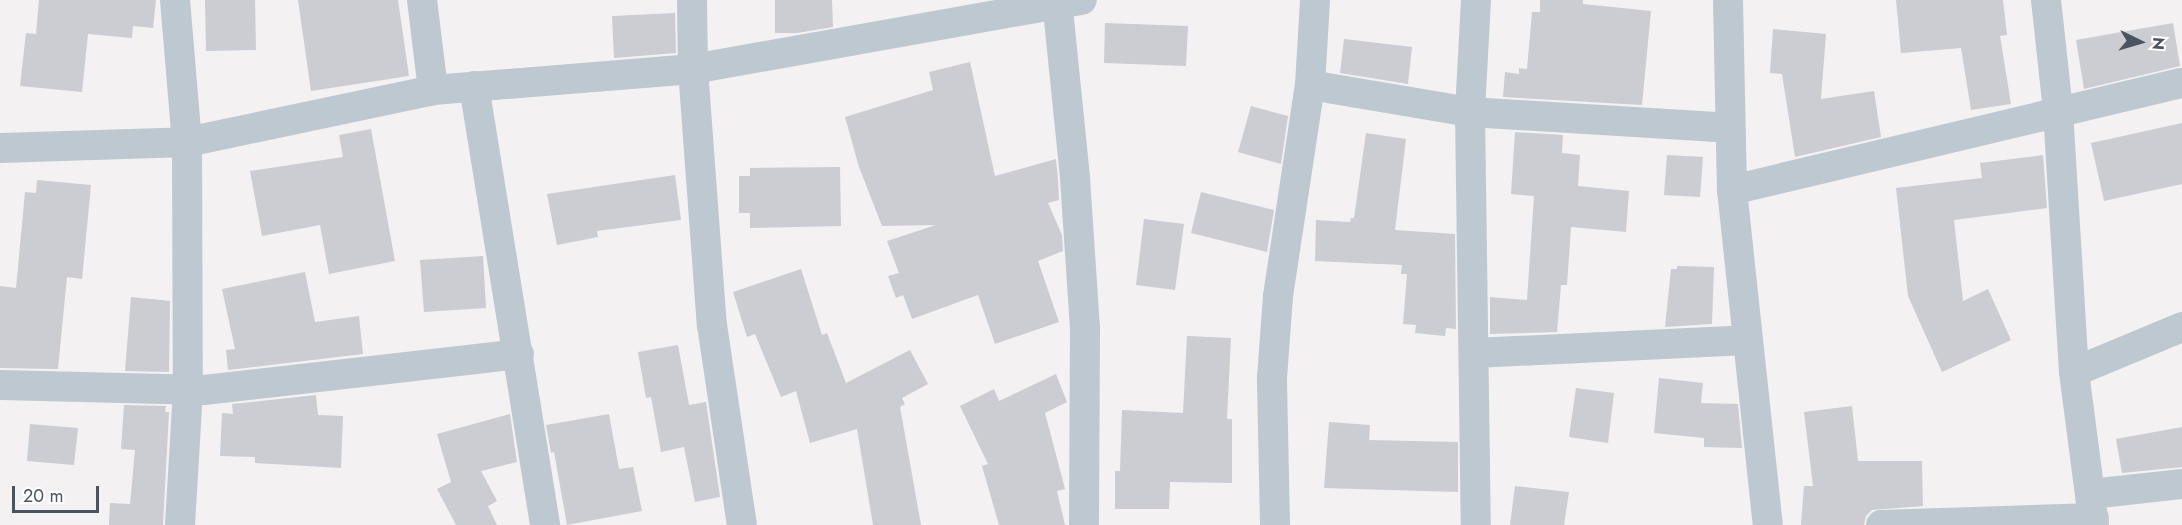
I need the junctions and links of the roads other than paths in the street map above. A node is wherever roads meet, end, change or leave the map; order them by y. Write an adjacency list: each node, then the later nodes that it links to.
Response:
1 (176, 0): 17 (street)
2 (422, 0): 13 (street)
3 (692, 0): 9 (street)
4 (1315, 0): 11 (street)
5 (1476, 0): 15 (street)
6 (1728, 0): 16 (street)
7 (2046, 0): 14 (street)
8 (1066, 2): 9 (street); 32 (street)
9 (693, 69): 12 (street); 31 (street)
10 (2182, 83): 14 (street)
11 (1310, 85): 15 (street); 33 (street)
12 (474, 86): 13 (street); 23 (street)
13 (433, 90): 17 (street)
14 (2058, 111): 19 (street); 24 (street)
15 (1470, 112): 16 (street); 22 (street)
16 (1730, 128): 19 (street)
17 (188, 142): 18 (street); 26 (street)
18 (0, 148)
19 (1732, 190): 21 (street)
20 (2182, 327): 24 (street)
21 (1747, 340): 22 (street); 35 (street)
22 (1474, 353): 34 (street)
23 (519, 354): 26 (street); 30 (street)
24 (2074, 372): 28 (street)
25 (0, 385): 26 (street)
26 (188, 390): 29 (street)
27 (2182, 484): 28 (street)
28 (2093, 512): 36 (street)
29 (180, 525)
30 (545, 525)
31 (742, 525)
32 (1084, 525)
33 (1275, 525)
34 (1476, 525)
35 (1768, 525)
36 (1881, 525)

